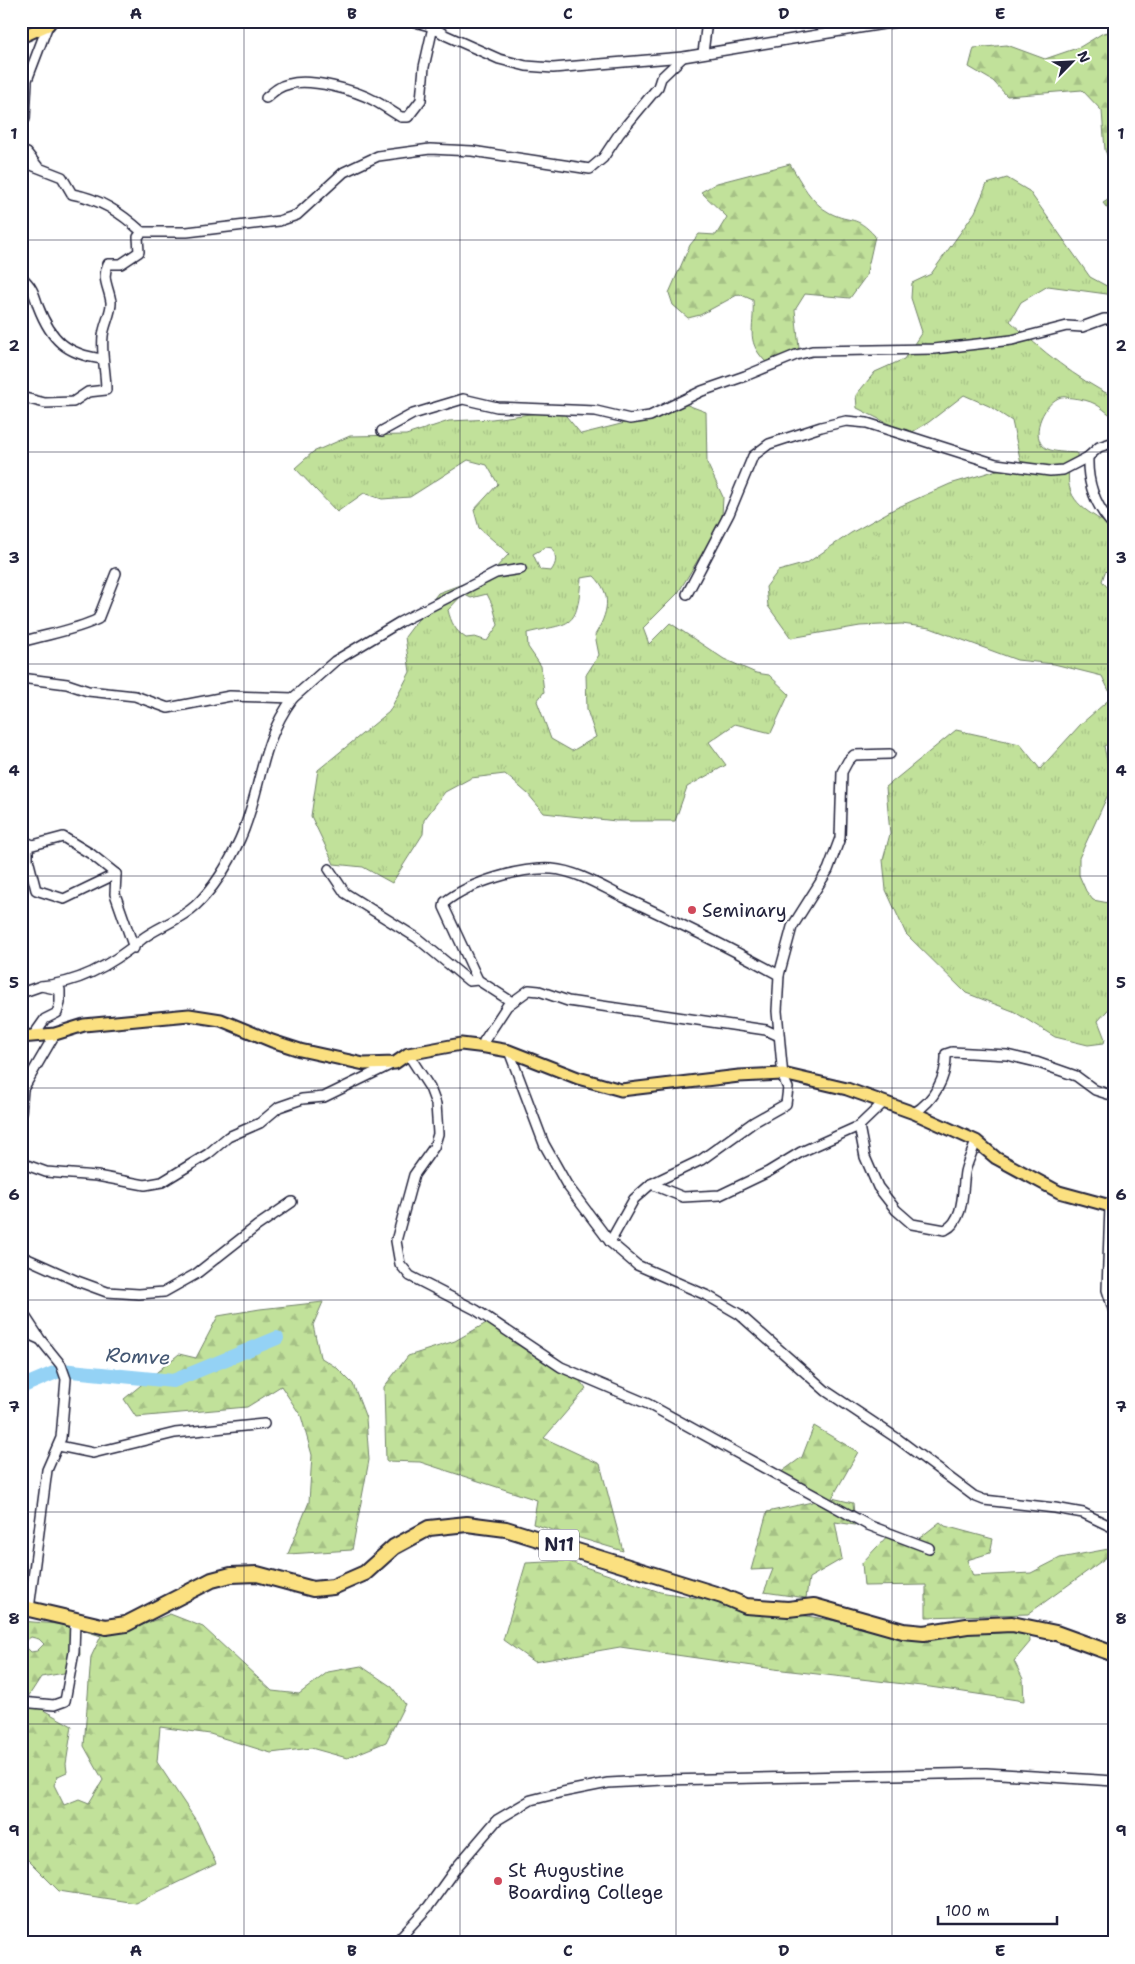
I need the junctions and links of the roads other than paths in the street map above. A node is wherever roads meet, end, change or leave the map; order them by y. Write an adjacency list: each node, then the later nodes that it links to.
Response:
1 (410, 21): 5 (street)
2 (707, 21): 7 (street)
3 (902, 21): 7 (street)
4 (50, 23): 6 (main road); 10 (street)
5 (433, 27): 8 (street); 9 (street)
6 (21, 37)
7 (703, 54): 8 (street)
8 (683, 57): 14 (street)
9 (266, 98)
10 (21, 122)
11 (21, 151): 13 (street)
12 (21, 161): 13 (street)
13 (40, 169): 14 (street)
14 (142, 232): 17 (street)
15 (21, 277): 17 (street)
16 (1114, 319): 19 (street)
17 (102, 359): 18 (street)
18 (21, 397)
19 (382, 431)
20 (1114, 442): 21 (street)
21 (1088, 457): 22 (street); 25 (street)
22 (1114, 526)
23 (521, 569): 28 (street)
24 (116, 574): 26 (street)
25 (687, 594)
26 (21, 642)
27 (21, 678): 28 (street)
28 (293, 698): 32 (street)
29 (890, 754): 33 (street)
30 (329, 869): 34 (street)
31 (116, 874): 31 (street); 32 (street)
32 (134, 948): 35 (street)
33 (779, 975): 34 (street); 39 (street)
34 (478, 980): 37 (street)
35 (41, 986): 36 (street); 40 (street)
36 (21, 993)
37 (512, 1002): 39 (street); 41 (street)
38 (55, 1034): 40 (main road); 44 (main road); 48 (street)
39 (779, 1036): 45 (street)
40 (27, 1037)
41 (486, 1047): 42 (main road); 43 (main road)
42 (509, 1051): 45 (main road); 56 (street)
43 (408, 1054): 44 (main road); 66 (street)
44 (395, 1063): 52 (street)
45 (783, 1074): 47 (main road); 53 (street)
46 (1114, 1096): 49 (street)
47 (882, 1103): 49 (main road); 50 (street)
48 (21, 1113)
49 (914, 1113): 51 (main road)
50 (859, 1126): 51 (street); 53 (street)
51 (976, 1141): 55 (main road)
52 (21, 1163)
53 (651, 1184): 56 (street)
54 (292, 1202): 57 (street)
55 (1112, 1206): 58 (street)
56 (610, 1242): 65 (street)
57 (21, 1256)
58 (1110, 1260): 60 (street)
59 (21, 1310): 62 (street)
60 (1114, 1312)
61 (21, 1331): 62 (street)
62 (40, 1339): 64 (street)
63 (264, 1424): 64 (street)
64 (59, 1446): 67 (street)
65 (1114, 1528)
66 (929, 1548)
67 (25, 1610): 68 (highway, N11)
68 (75, 1622): 69 (highway, N11); 70 (street)
69 (1114, 1654)
70 (21, 1702)
71 (1114, 1780): 72 (street)
72 (395, 1943)

